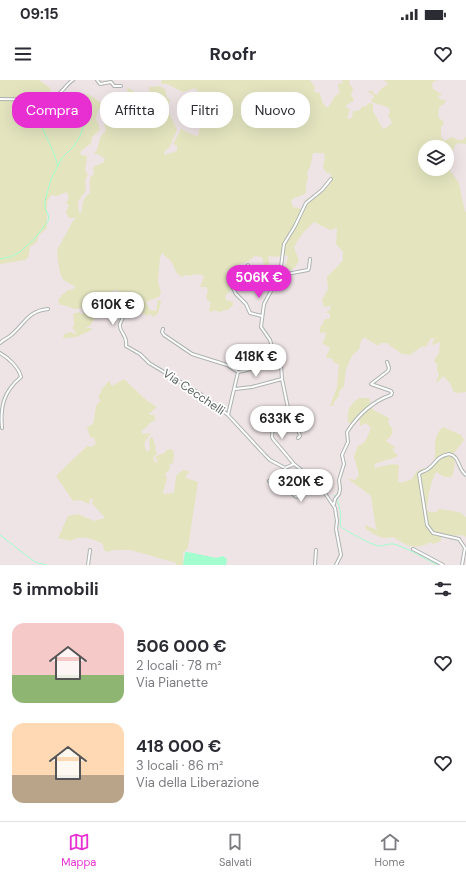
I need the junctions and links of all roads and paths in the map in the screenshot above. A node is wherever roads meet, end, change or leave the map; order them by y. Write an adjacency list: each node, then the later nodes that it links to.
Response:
1 (73, 80): 4 (street)
2 (97, 80): 3 (street)
3 (121, 86)
4 (0, 99)
5 (330, 179): 8 (street)
6 (310, 259): 8 (street)
7 (248, 265): 11 (street)
8 (277, 282): 11 (street)
9 (116, 304): 21 (street, Via Cecchelli)
10 (48, 309): 13 (street)
11 (262, 316): 15 (street)
12 (163, 329): 17 (street)
13 (0, 344)
14 (0, 353): 22 (street)
15 (275, 356): 17 (street); 18 (street)
16 (387, 362): 28 (street)
17 (238, 372): 19 (street)
18 (282, 380): 19 (street); 20 (street)
19 (235, 389): 21 (street)
20 (289, 413): 23 (street); 24 (street)
21 (228, 415): 25 (street, Via Cecchelli)
22 (2, 428)
23 (298, 438)
24 (294, 464): 25 (street); 28 (street)
25 (285, 468): 27 (street)
26 (466, 475): 36 (street)
27 (269, 480)
28 (334, 504): 34 (street)
29 (413, 549): 35 (street)
30 (90, 550): 32 (street)
31 (316, 550): 33 (street)
32 (88, 565)
33 (315, 565)
34 (336, 565)
35 (443, 565)
36 (462, 565)

